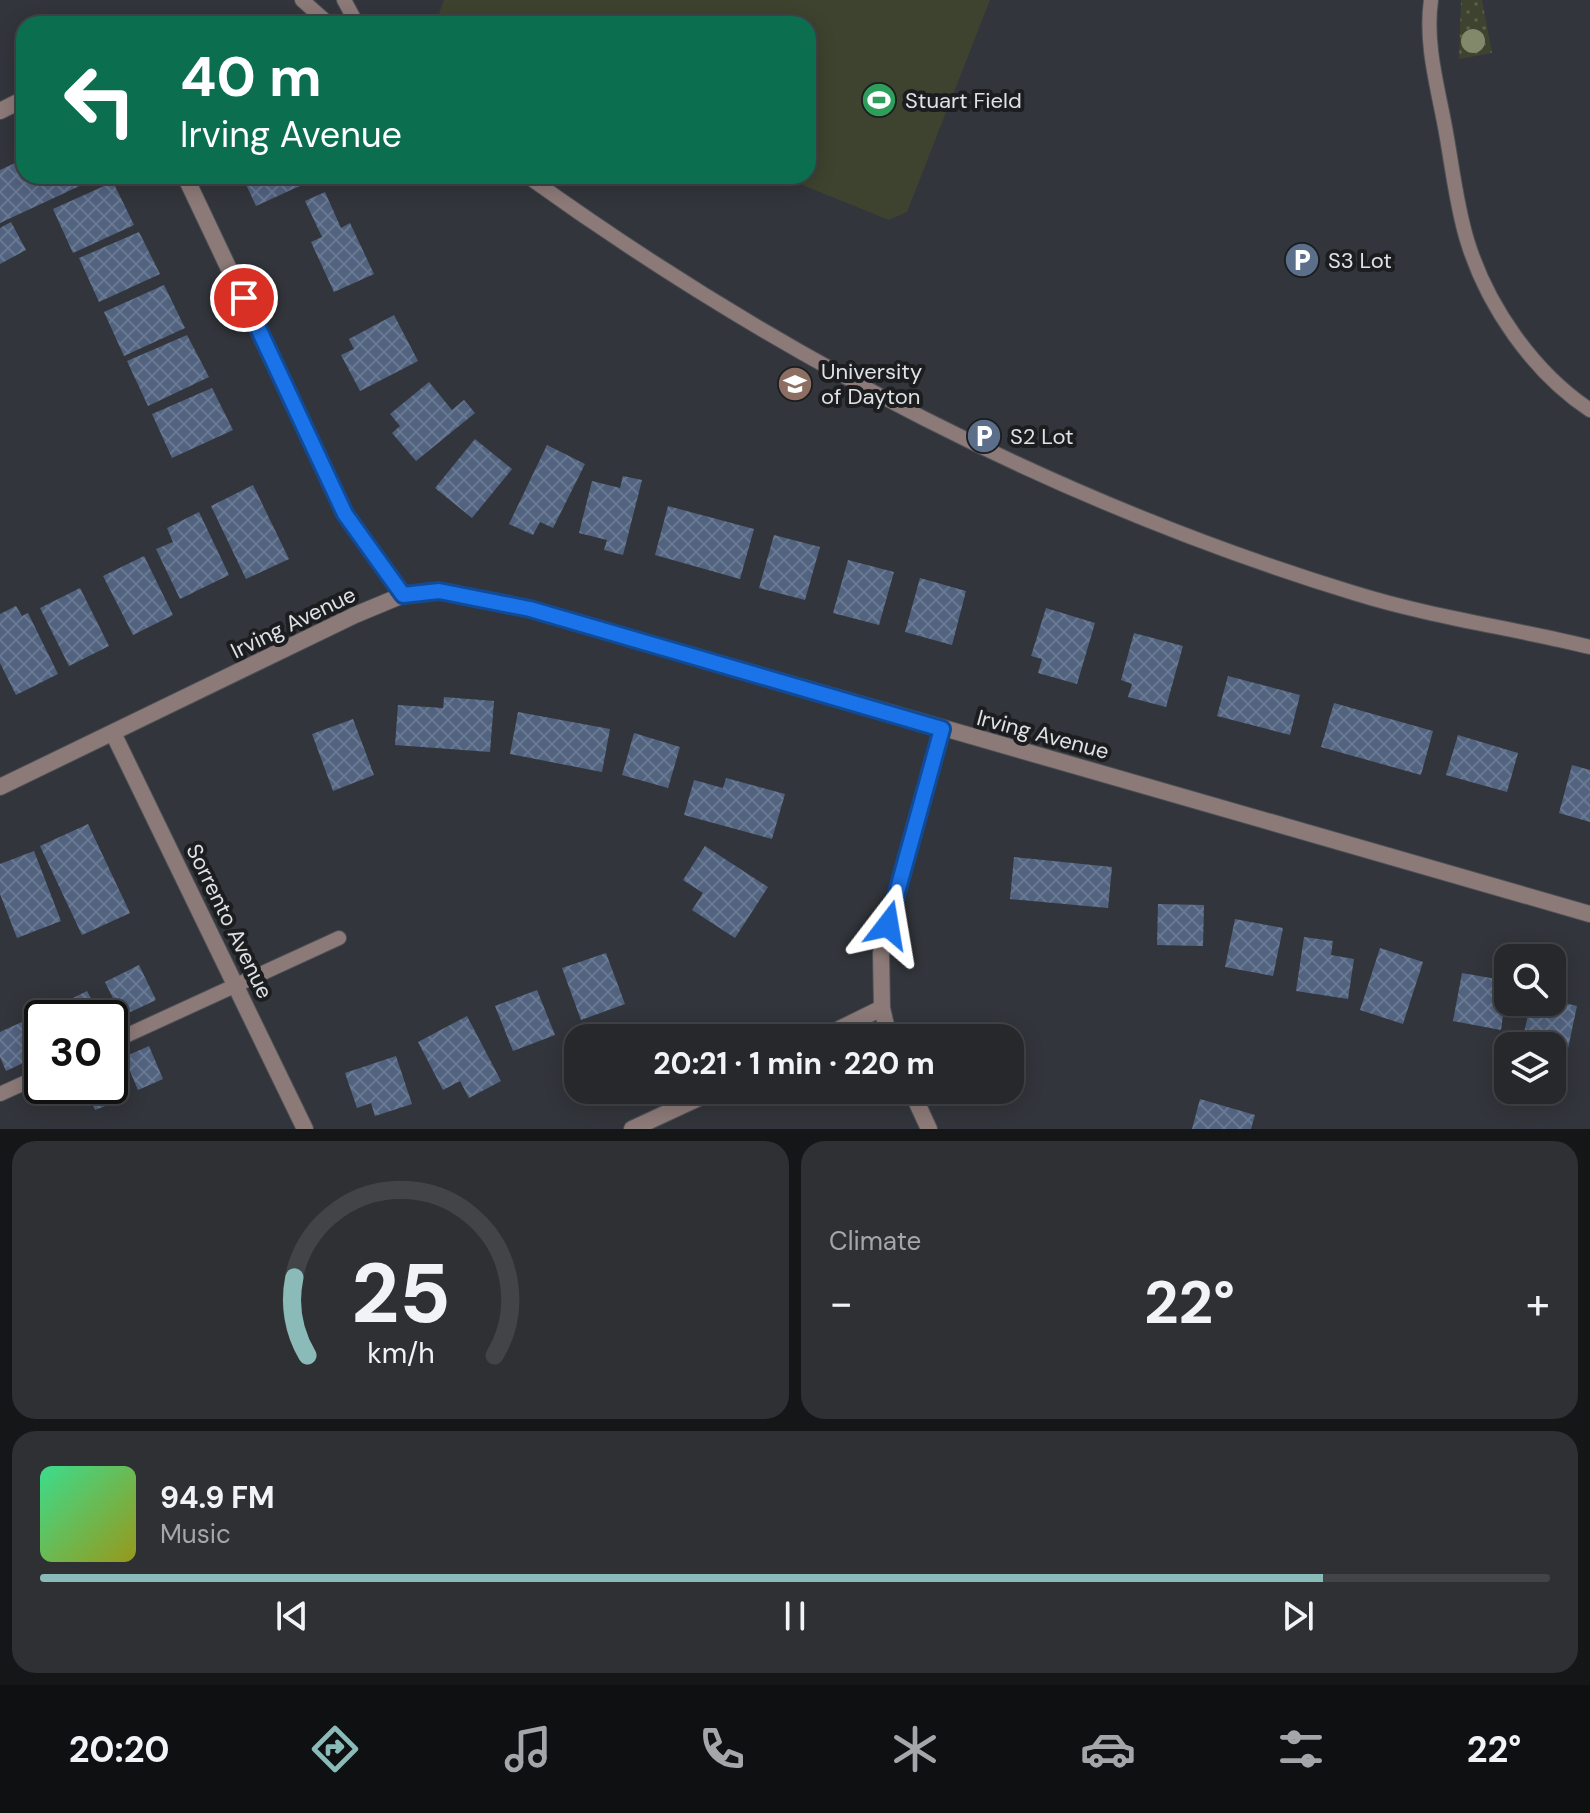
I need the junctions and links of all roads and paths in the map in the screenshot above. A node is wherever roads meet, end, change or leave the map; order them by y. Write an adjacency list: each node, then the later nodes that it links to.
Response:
1 (302, 0): 3 (lane)
2 (1431, 0): 6 (lane)
3 (320, 16)
4 (189, 184): 7 (street)
5 (539, 184): 8 (lane)
6 (1590, 410)
7 (403, 595): 9 (street, Irving Avenue); 10 (street, Irving Avenue)
8 (1590, 647)
9 (942, 729): 12 (street, Irving Avenue); 15 (street)
10 (113, 733): 11 (street, Irving Avenue); 14 (street, Sorrento Avenue)
11 (0, 787)
12 (1590, 914)
13 (339, 938): 14 (lane)
14 (237, 985): 18 (lane); 23 (street, Sorrento Avenue)
15 (882, 1008): 16 (street); 17 (street)
16 (849, 1024)
17 (886, 1024)
18 (128, 1035)
19 (24, 1083): 20 (lane)
20 (0, 1094)
21 (686, 1104): 24 (street)
22 (917, 1104): 25 (street)
23 (305, 1129)
24 (632, 1129)
25 (929, 1129)

